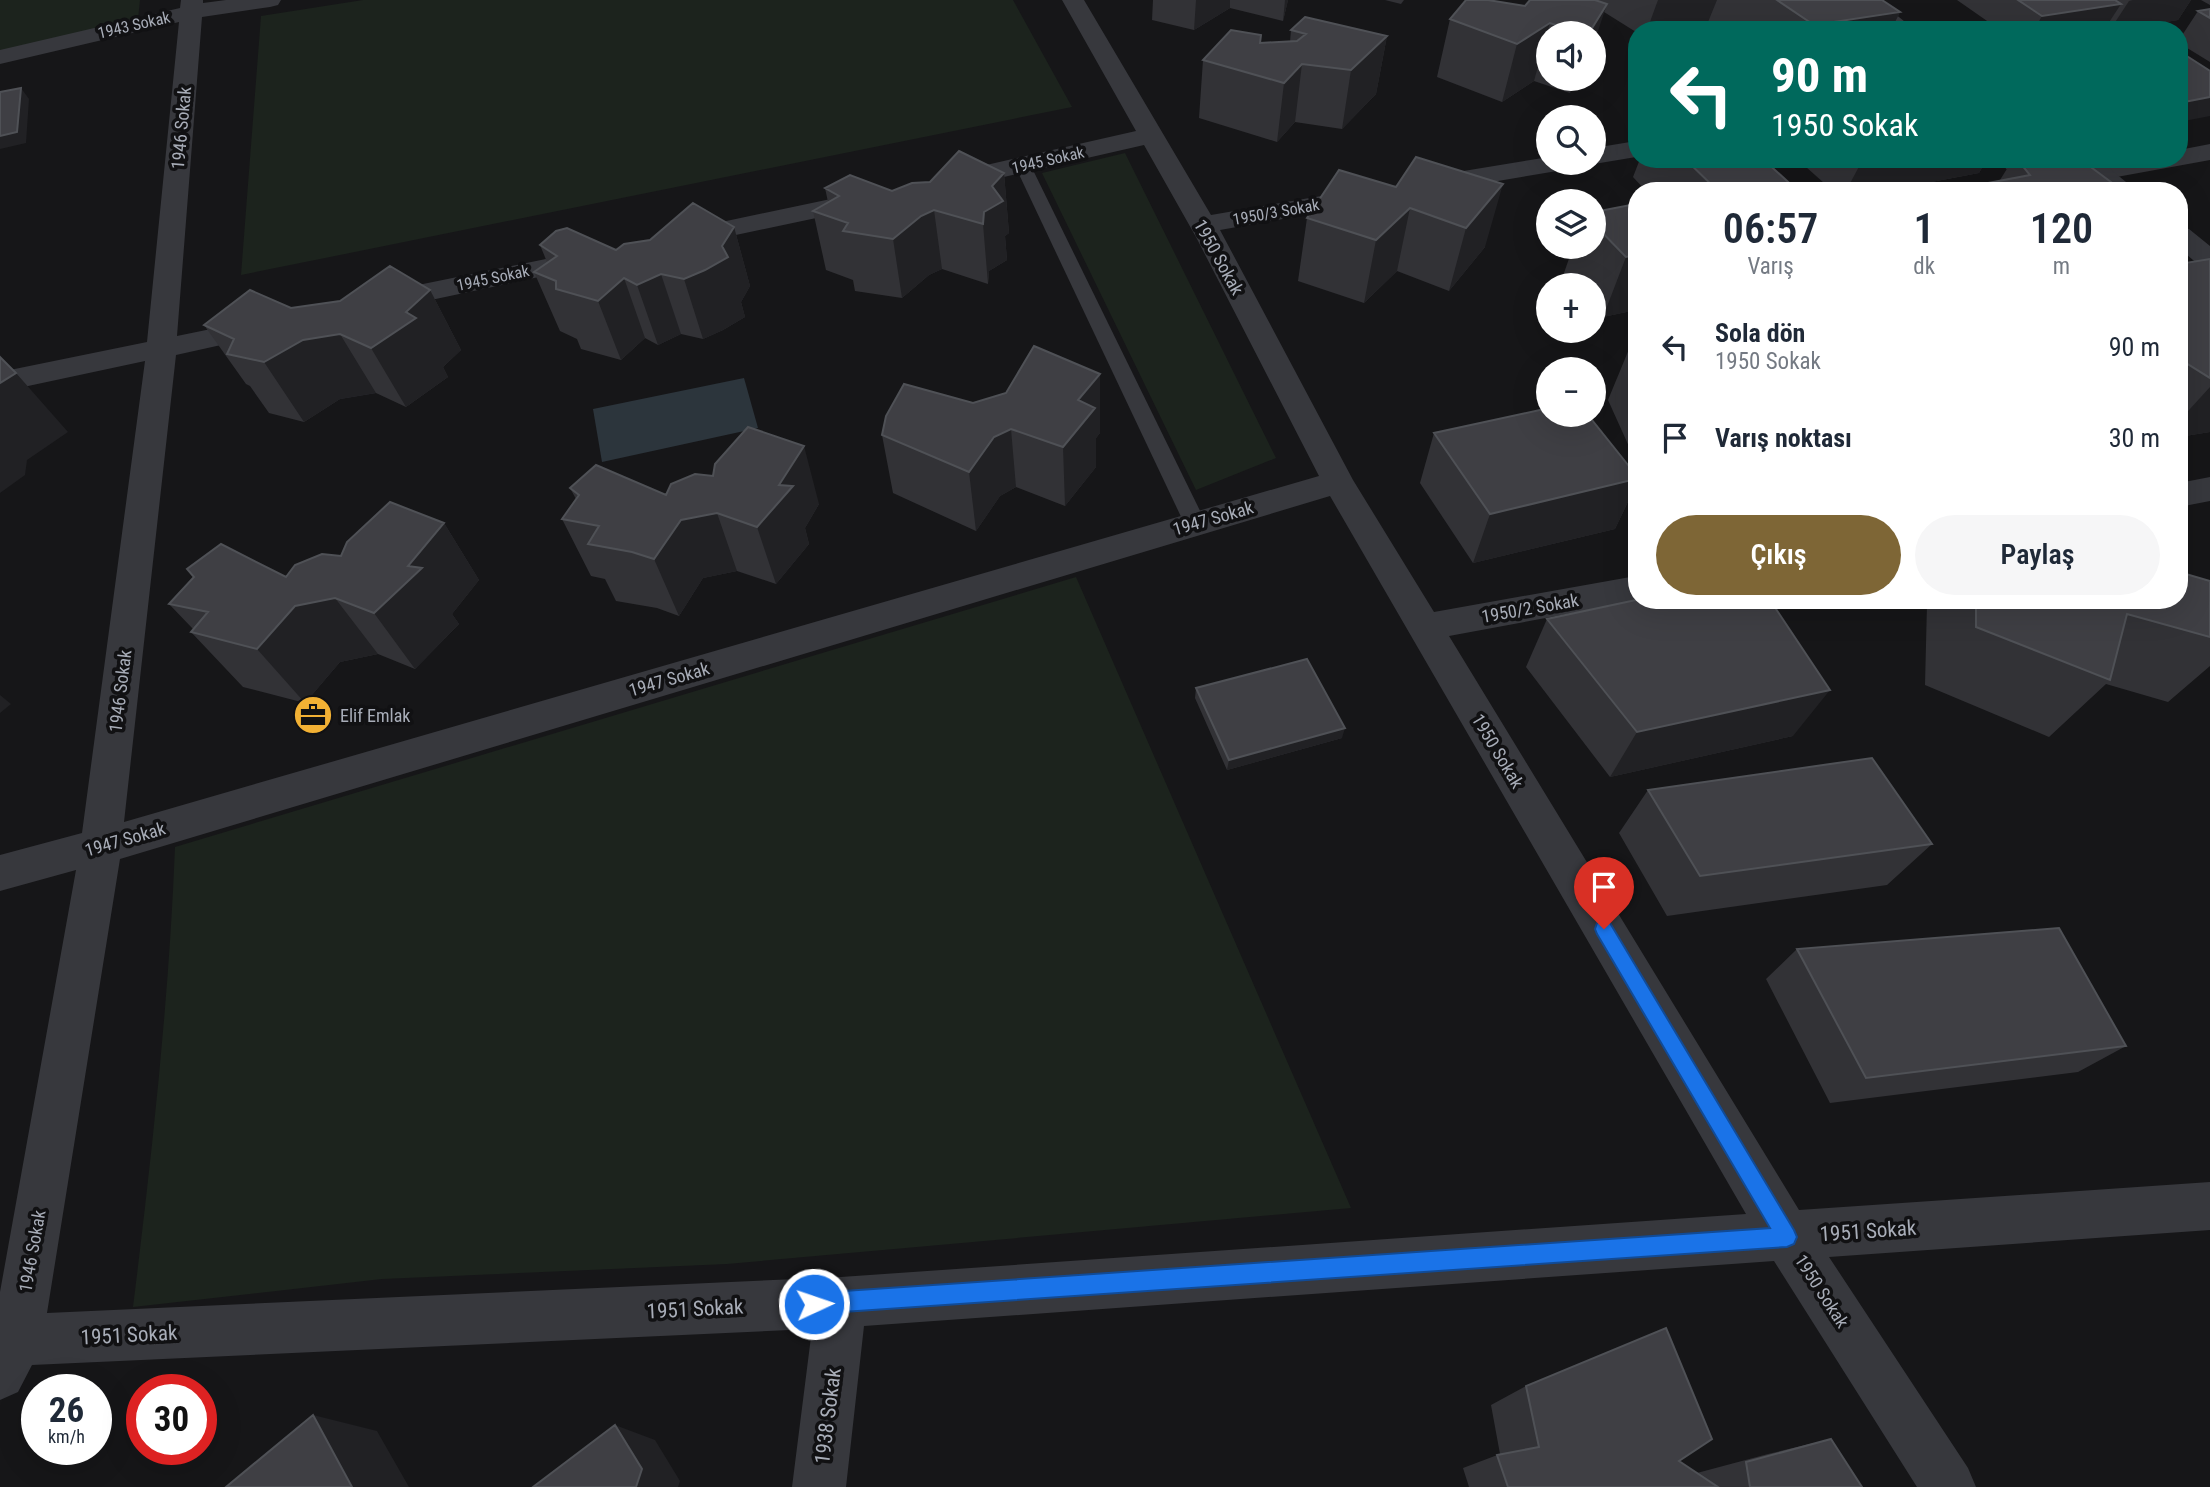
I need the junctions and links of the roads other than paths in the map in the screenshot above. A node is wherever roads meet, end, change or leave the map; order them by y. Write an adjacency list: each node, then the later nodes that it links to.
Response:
1 (270, 0): 4 (street, 1943 Sokak)
2 (1073, 0): 7 (street, 1950 Sokak)
3 (1864, 0): 5 (street)
4 (191, 6): 6 (street, 1943 Sokak); 25 (street, 1946 Sokak)
5 (1892, 21)
6 (0, 57)
7 (1150, 136): 12 (street, 1945 Sokak); 18 (street, 1950 Sokak)
8 (1628, 150): 10 (street)
9 (2210, 152): 11 (street)
10 (1606, 154)
11 (2188, 156)
12 (1023, 166): 20 (street, 1945 Sokak); 30 (lane)
13 (1536, 167): 18 (street, 1950/3 Sokak)
14 (2020, 168): 16 (street)
15 (2094, 168): 17 (street)
16 (2037, 182)
17 (2112, 182)
18 (1201, 225): 27 (street, 1950 Sokak)
19 (2188, 242): 22 (street)
20 (657, 244)
21 (617, 252): 23 (street, 1945 Sokak)
22 (2210, 260)
23 (359, 307)
24 (291, 321): 25 (street)
25 (161, 349): 26 (street); 33 (street, 1946 Sokak)
26 (0, 382)
27 (1338, 482): 30 (street, 1947 Sokak); 32 (street, 1950 Sokak)
28 (2210, 489): 29 (street)
29 (2188, 493)
30 (1195, 523): 33 (street, 1947 Sokak)
31 (1628, 590): 32 (street, 1950/2 Sokak)
32 (1424, 626): 36 (street, 1950 Sokak)
33 (101, 847): 34 (street, 1947 Sokak); 38 (street, 1946 Sokak)
34 (0, 873)
35 (2210, 1206): 36 (street, 1951 Sokak)
36 (1787, 1237): 37 (street, 1951 Sokak); 40 (street, 1950 Sokak)
37 (841, 1302): 38 (street, 1951 Sokak); 39 (street, 1938 Sokak)
38 (9, 1357)
39 (819, 1487)
40 (1948, 1487)

